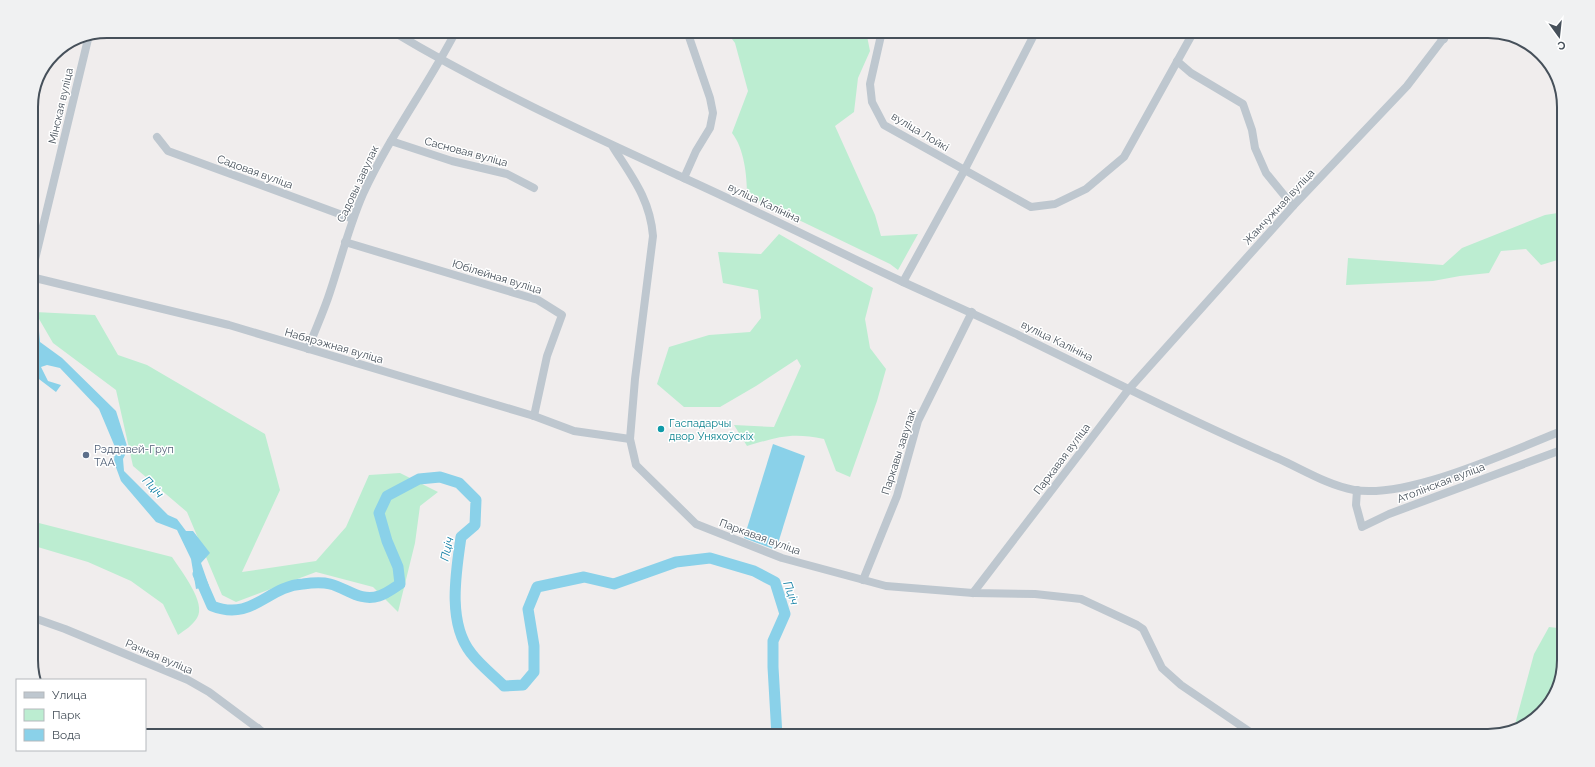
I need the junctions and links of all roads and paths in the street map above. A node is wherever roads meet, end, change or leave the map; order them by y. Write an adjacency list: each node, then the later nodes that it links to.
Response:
1 (404, 38): 9 (street, вуліца Калініна)
2 (452, 38): 9 (street, Садовы завулак)
3 (689, 38): 15 (street)
4 (880, 38): 14 (street, вуліца Лойкі)
5 (1032, 38): 14 (street)
6 (1190, 38): 10 (street, вуліца Лойкі)
7 (1444, 39): 17 (street, Жамчужная вуліца)
8 (87, 41): 20 (street, Мінская вуліца)
9 (441, 60): 12 (street, Садовы завулак); 13 (street, вуліца Калініна)
10 (1177, 61): 14 (street, вуліца Лойкі); 17 (street)
11 (157, 137): 18 (street, Садовая вуліца)
12 (391, 141): 16 (street, Сасновая вуліца); 18 (street, Садовы завулак)
13 (612, 146): 15 (street, вуліца Калініна); 28 (street, Паркавая вуліца)
14 (964, 171): 22 (street)
15 (684, 178): 22 (street, вуліца Калініна)
16 (534, 188)
17 (1292, 206): 25 (street, Жамчужная вуліца)
18 (353, 219): 19 (street, Садовы завулак)
19 (345, 242): 24 (street, Садовы завулак); 26 (street, Юбілейная вуліца)
20 (38, 248)
21 (38, 279): 24 (street, Набярэжная вуліца)
22 (903, 282): 23 (street, вуліца Калініна)
23 (972, 312): 25 (street, вуліца Калініна); 31 (street, Паркавы завулак)
24 (308, 349): 26 (street, Набярэжная вуліца)
25 (1129, 389): 30 (street, Атолінская вуліца); 32 (street, Паркавая вуліца)
26 (534, 416): 28 (street, Набярэжная вуліца)
27 (1557, 433): 30 (street, Атолінская вуліца)
28 (630, 439): 31 (street, Паркавая вуліца)
29 (1557, 452): 30 (street, Атолінская вуліца)
30 (1357, 490)
31 (863, 580): 32 (street, Паркавая вуліца)
32 (973, 593): 35 (street)
33 (38, 619): 34 (street, Рачная вуліца)
34 (258, 728)
35 (1247, 729)

